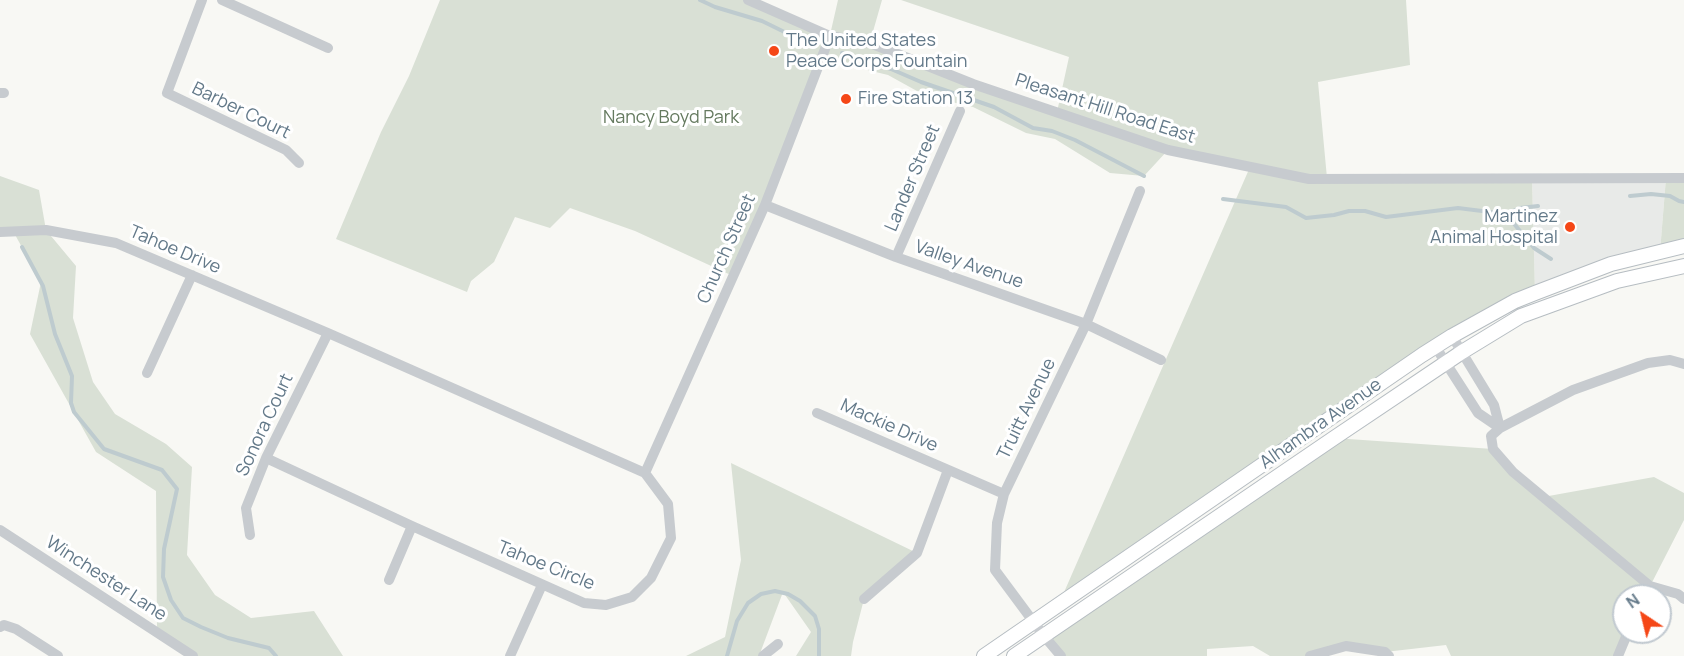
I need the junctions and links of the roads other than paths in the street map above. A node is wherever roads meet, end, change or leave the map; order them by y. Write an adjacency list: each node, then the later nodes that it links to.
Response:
1 (202, 0): 7 (street, Barber Court)
2 (222, 0): 5 (street)
3 (748, 0): 4 (street, Pleasant Hill Road East)
4 (830, 36): 8 (street, Pleasant Hill Road East); 10 (street, Church Street)
5 (328, 48)
6 (960, 111): 13 (street, Lander Street)
7 (298, 163)
8 (1684, 177)
9 (1140, 191): 16 (street, Truitt Avenue)
10 (765, 205): 13 (street, Valley Avenue); 29 (street, Church Street)
11 (0, 232): 15 (street, Tahoe Drive)
12 (1684, 246): 18 (main road, Alhambra Avenue)
13 (896, 257): 16 (street, Valley Avenue)
14 (1684, 266): 20 (main road, Alhambra Avenue)
15 (192, 276): 17 (street, Tahoe Drive); 24 (street)
16 (1086, 324): 21 (street, Valley Avenue); 30 (street, Truitt Avenue)
17 (328, 333): 27 (street, Sonora Court); 29 (street, Tahoe Circle)
18 (1452, 336): 19 (main road, Alhambra Avenue); 20 (street)
19 (1435, 346): 22 (street); 38 (main road, Alhambra Avenue)
20 (1462, 352): 22 (main road, Alhambra Avenue); 26 (street)
21 (1161, 360)
22 (1446, 363): 26 (street); 40 (main road, Alhambra Avenue)
23 (1684, 364): 26 (street)
24 (147, 373)
25 (817, 413): 28 (street, Mackie Drive)
26 (1500, 428): 35 (street)
27 (266, 458): 31 (street, Tahoe Circle); 33 (street, Sonora Court)
28 (948, 470): 30 (street, Mackie Drive); 37 (street, Mackie Drive)
29 (645, 473): 36 (street, Tahoe Circle)
30 (1004, 494): 38 (street, Truitt Avenue)
31 (412, 526): 34 (street); 36 (street, Tahoe Circle)
32 (0, 530): 43 (street, Winchester Lane)
33 (250, 535)
34 (389, 580)
35 (1639, 584)
36 (542, 585): 44 (street)
37 (864, 599)
38 (1034, 622): 40 (street, Truitt Avenue); 46 (main road, Alhambra Avenue)
39 (0, 627): 42 (street)
40 (1044, 636): 47 (main road, Alhambra Avenue); 48 (street, Truitt Avenue)
41 (778, 644): 45 (street)
42 (58, 656)
43 (194, 656)
44 (510, 656)
45 (763, 656)
46 (984, 656)
47 (1014, 656)
48 (1061, 656)
49 (1310, 656): 50 (street)
50 (1389, 656)

